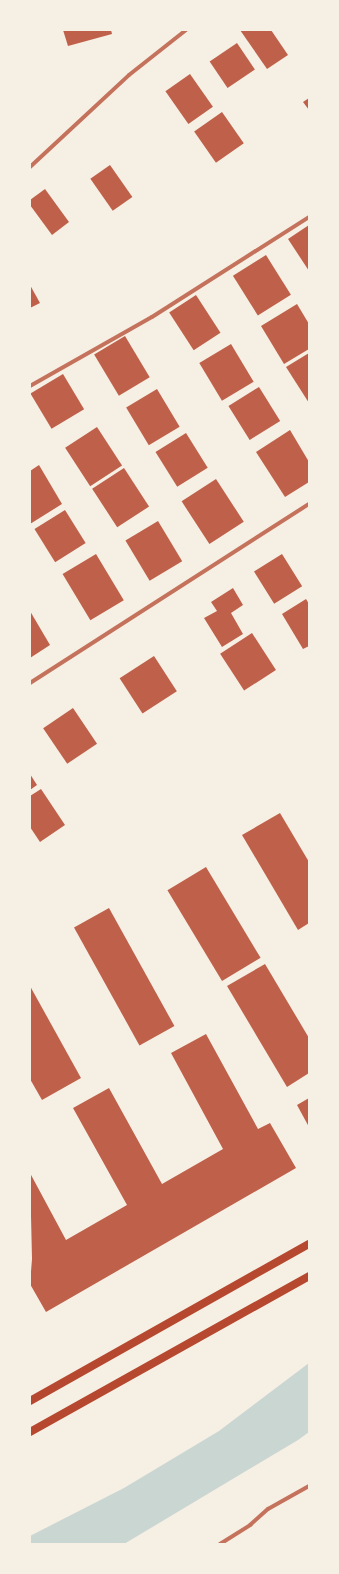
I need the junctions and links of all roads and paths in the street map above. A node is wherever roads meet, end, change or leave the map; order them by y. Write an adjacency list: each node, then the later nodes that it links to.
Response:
1 (186, 30): 2 (street)
2 (30, 167)
3 (309, 217): 4 (street)
4 (30, 386)
5 (309, 504): 6 (street)
6 (30, 683)
7 (309, 1244): 9 (main road)
8 (309, 1276): 10 (main road)
9 (30, 1401)
10 (30, 1432)
11 (309, 1486): 12 (street)
12 (220, 1544)

